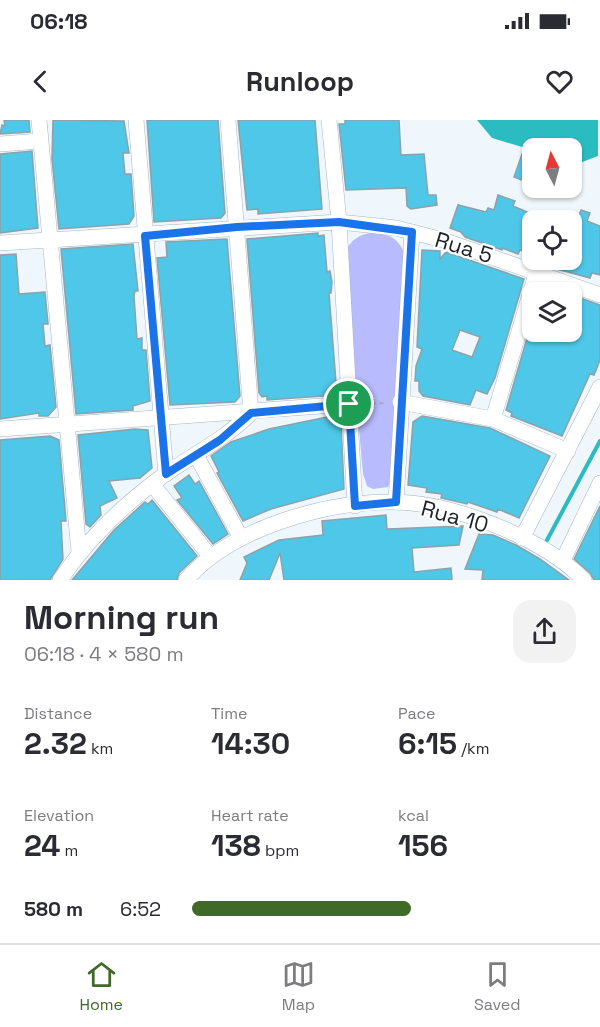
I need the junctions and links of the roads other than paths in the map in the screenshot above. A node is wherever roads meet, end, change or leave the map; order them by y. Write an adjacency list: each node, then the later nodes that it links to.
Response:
1 (39, 120): 5 (street)
2 (136, 120): 10 (street)
3 (228, 120): 8 (street)
4 (329, 120): 7 (street)
5 (40, 141): 6 (street); 11 (street)
6 (0, 144)
7 (339, 222): 8 (street, Rua 5); 9 (street, Rua 5); 17 (street)
8 (237, 227): 10 (street, Rua 5); 18 (street)
9 (412, 232): 13 (street, Rua 5); 16 (street)
10 (145, 236): 11 (street, Rua 5); 19 (street)
11 (49, 239): 12 (street, Rua 5); 21 (street)
12 (0, 243)
13 (537, 271): 14 (street, Rua 5); 20 (street)
14 (600, 295)
15 (600, 387): 23 (street)
16 (400, 402): 20 (street); 28 (street)
17 (349, 404): 18 (street); 29 (street)
18 (251, 413): 19 (street); 24 (street)
19 (159, 418): 21 (street); 25 (street)
20 (493, 419): 23 (street)
21 (65, 424): 22 (street); 32 (street)
22 (0, 429)
23 (567, 451): 31 (street)
24 (196, 455): 25 (street); 30 (street)
25 (166, 474): 27 (street)
26 (600, 483): 34 (street)
27 (152, 484): 32 (street); 33 (street)
28 (396, 502): 29 (street, Rua 10); 31 (street, Rua 10)
29 (355, 506): 30 (street, Rua 10)
30 (241, 538): 33 (street, Rua 10)
31 (522, 538): 34 (street, Rua 10)
32 (79, 552): 35 (street)
33 (210, 556): 36 (street, Rua 10)
34 (563, 560): 37 (street, Rua 10)
35 (60, 580)
36 (186, 580)
37 (584, 580)

